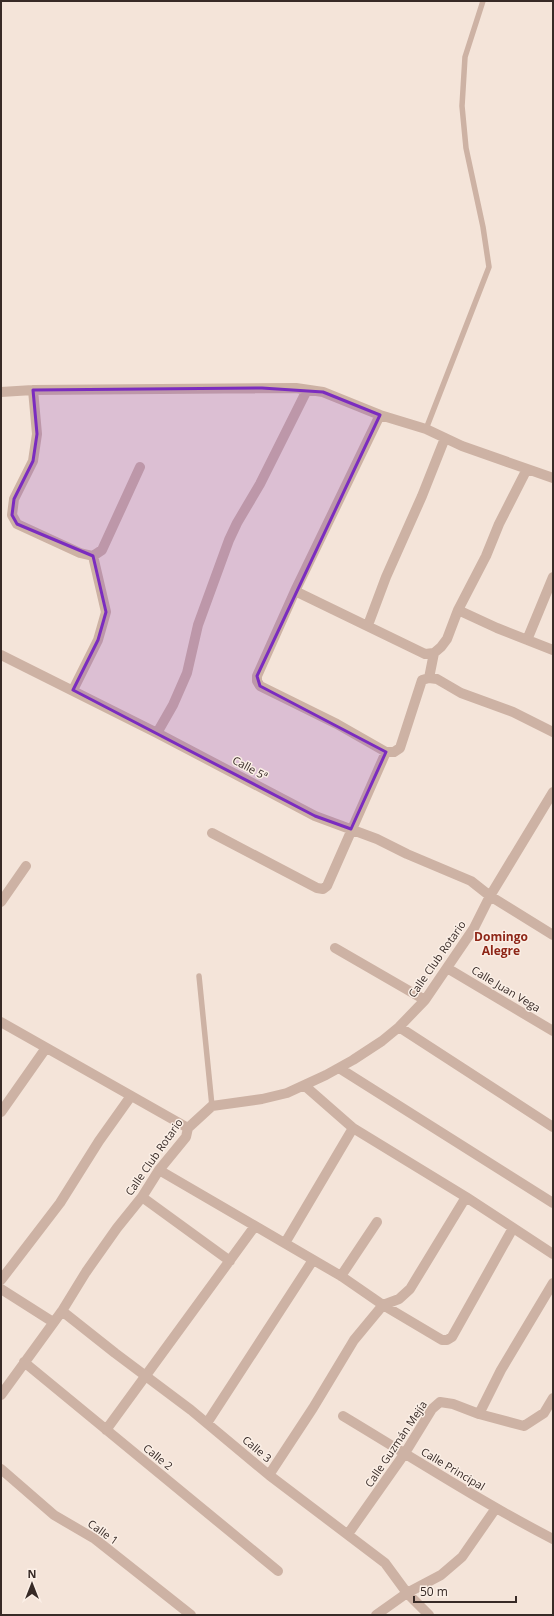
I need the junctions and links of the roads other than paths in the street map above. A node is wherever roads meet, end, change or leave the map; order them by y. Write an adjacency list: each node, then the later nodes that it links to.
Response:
1 (483, 1): 6 (lane)
2 (33, 390): 3 (street); 4 (street); 11 (street)
3 (307, 390): 5 (street); 23 (street)
4 (1, 392)
5 (380, 415): 6 (street); 13 (street)
6 (426, 429): 7 (street)
7 (445, 438): 9 (street); 15 (street)
8 (140, 468): 11 (street)
9 (527, 469): 10 (street); 14 (street)
10 (553, 478)
11 (93, 556): 21 (street)
12 (553, 576): 16 (street)
13 (295, 592): 15 (street); 24 (street)
14 (458, 610): 16 (street); 18 (street)
15 (368, 625): 18 (street)
16 (527, 640): 17 (street)
17 (553, 650)
18 (434, 653): 20 (street)
19 (1, 655): 21 (street, Calle 5ª)
20 (429, 678): 22 (street); 24 (street)
21 (72, 690): 23 (street, Calle 5ª)
22 (553, 732)
23 (157, 733): 26 (street, Calle 5ª)
24 (386, 752): 26 (street)
25 (553, 792): 29 (street, Calle Club Rotario)
26 (351, 829): 27 (street); 29 (street, Calle 5ª)
27 (212, 833)
28 (26, 866): 30 (street)
29 (490, 896): 31 (street, Calle 5ª); 33 (street, Calle Club Rotario)
30 (1, 902)
31 (553, 935)
32 (335, 948): 35 (street)
33 (447, 968): 35 (street, Calle Club Rotario); 38 (street, Calle Juan Vega)
34 (198, 976): 43 (lane)
35 (425, 1000): 37 (street, Calle Club Rotario)
36 (1, 1022): 39 (street)
37 (399, 1027): 40 (street, Calle Club Rotario); 45 (street)
38 (553, 1031)
39 (46, 1048): 42 (street); 44 (street)
40 (340, 1068): 41 (street, Calle Club Rotario); 51 (street)
41 (305, 1086): 43 (street, Calle Club Rotario); 47 (street)
42 (131, 1096): 46 (street); 60 (street)
43 (212, 1106): 46 (street, Calle Club Rotario)
44 (1, 1112)
45 (553, 1127)
46 (188, 1128): 48 (street, Calle Club Rotario)
47 (353, 1128): 50 (street); 55 (street)
48 (159, 1170): 49 (street, Calle Club Rotario); 53 (street)
49 (142, 1197): 58 (street); 64 (street, Calle Club Rotario)
50 (466, 1197): 54 (street); 63 (street)
51 (553, 1203)
52 (377, 1222): 59 (street)
53 (255, 1226): 55 (street); 58 (street)
54 (513, 1228): 56 (street); 63 (street)
55 (285, 1243): 57 (street)
56 (553, 1254)
57 (313, 1260): 59 (street); 72 (street)
58 (230, 1261): 67 (street)
59 (340, 1276): 63 (street)
60 (1, 1280)
61 (553, 1283): 70 (street)
62 (1, 1289): 65 (street)
63 (383, 1305): 76 (street)
64 (62, 1311): 65 (street, Calle Club Rotario); 67 (street, Calle 3)
65 (53, 1322): 66 (street)
66 (24, 1362): 68 (street); 73 (street, Calle 2)
67 (146, 1377): 72 (street, Calle 3); 73 (street)
68 (1, 1395)
69 (553, 1398): 70 (street)
70 (479, 1414): 74 (street, Calle Guzmán Mejía)
71 (343, 1416): 74 (street, Calle Principal)
72 (207, 1423): 76 (street, Calle 3)
73 (106, 1430): 80 (street, Calle 2)
74 (405, 1453): 77 (street, Calle Principal); 78 (street, Calle Guzmán Mejía)
75 (1, 1469): 82 (street, Calle 1)
76 (269, 1475): 78 (street, Calle 3)
77 (496, 1508): 79 (street, Calle Principal); 81 (street)
78 (348, 1534): 81 (street, Calle 3)
79 (553, 1538)
80 (278, 1571)
81 (406, 1593): 83 (street); 84 (street, Calle 3)
82 (191, 1615)
83 (376, 1615)
84 (428, 1615)

